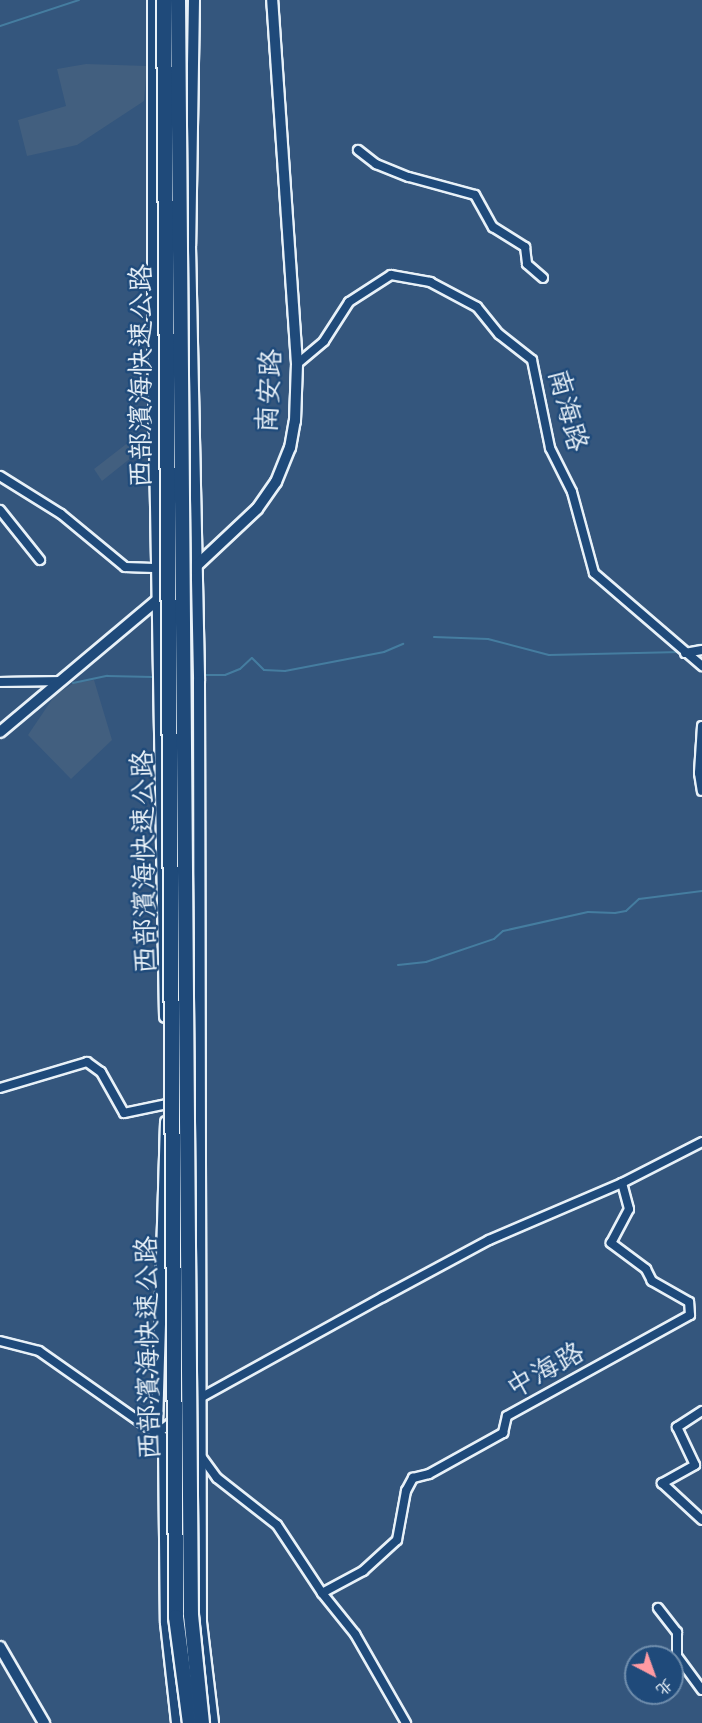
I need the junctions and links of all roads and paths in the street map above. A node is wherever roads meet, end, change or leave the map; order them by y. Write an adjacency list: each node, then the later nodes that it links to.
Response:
1 (153, 0): 13 (street)
2 (164, 0): 39 (highway, 西部濱海快速公路, bridge)
3 (178, 0): 40 (highway, 西部濱海快速公路, bridge)
4 (194, 0): 12 (street)
5 (272, 0): 8 (street, 南安路)
6 (358, 150): 7 (street)
7 (543, 278)
8 (297, 364): 12 (street, 南安路); 16 (street, 南海路)
9 (0, 476): 13 (street)
10 (0, 510): 11 (street)
11 (40, 560)
12 (195, 567): 13 (street); 14 (street, 南安路); 28 (street)
13 (159, 568): 14 (street)
14 (160, 597): 18 (street, 南安路); 24 (street)
15 (702, 650): 16 (street)
16 (685, 653): 17 (street, 南海路)
17 (702, 666)
18 (60, 681): 19 (street); 21 (street, 南安路)
19 (0, 682)
20 (702, 726): 22 (street)
21 (0, 732)
22 (702, 791)
23 (0, 1088): 24 (street)
24 (166, 1104): 30 (street)
25 (702, 1142): 26 (street)
26 (622, 1183): 28 (street); 33 (street, 中海路)
27 (0, 1341): 30 (street)
28 (200, 1398): 30 (street); 31 (street)
29 (702, 1411): 32 (street)
30 (157, 1434): 31 (street); 38 (street)
31 (200, 1454): 33 (street); 41 (street)
32 (702, 1520)
33 (322, 1593): 42 (street)
34 (658, 1608): 36 (street)
35 (0, 1647): 37 (street)
36 (702, 1690)
37 (44, 1723)
38 (177, 1723)
39 (190, 1723)
40 (202, 1723)
41 (213, 1723)
42 (406, 1723)

